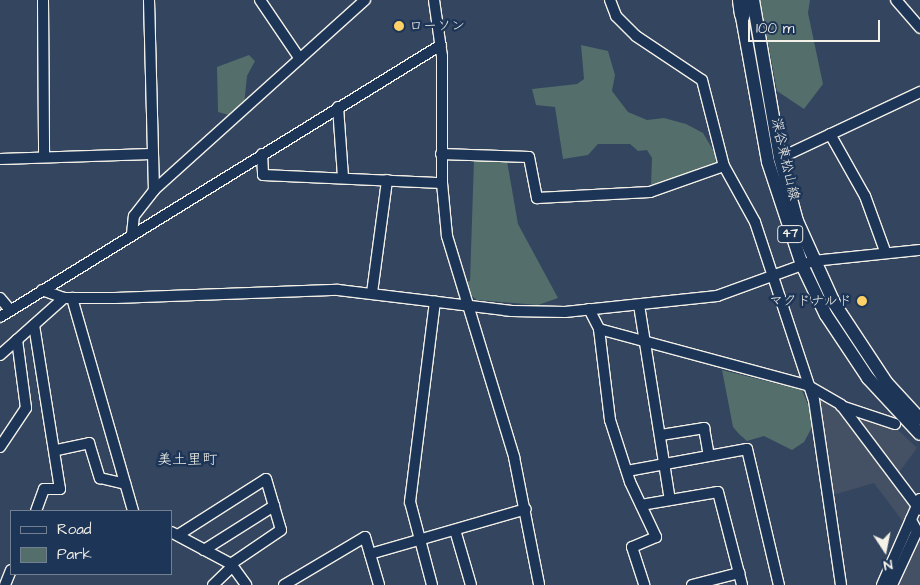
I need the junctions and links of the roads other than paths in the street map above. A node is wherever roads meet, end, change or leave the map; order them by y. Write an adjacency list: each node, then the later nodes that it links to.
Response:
1 (43, 0): 19 (street)
2 (149, 0): 16 (street)
3 (260, 0): 12 (street)
4 (365, 0): 12 (street)
5 (434, 0): 11 (street)
6 (610, 0): 22 (street)
7 (753, 0): 20 (main road, 深谷東松山線 / 47)
8 (896, 0): 10 (street)
9 (740, 5): 30 (main road, 深谷東松山線 / 47)
10 (920, 28)
11 (441, 45): 14 (street); 18 (street)
12 (300, 59): 26 (street)
13 (920, 92): 15 (street)
14 (338, 107): 17 (street); 23 (street)
15 (830, 134): 20 (street); 29 (street)
16 (151, 154): 19 (street); 26 (street)
17 (262, 154): 23 (street); 27 (street)
18 (442, 154): 22 (street); 25 (street)
19 (44, 155): 21 (street)
20 (780, 158): 30 (main road, 深谷東松山線 / 47)
21 (0, 159)
22 (724, 166): 31 (street)
23 (343, 177): 24 (street)
24 (387, 180): 25 (street); 33 (street)
25 (442, 184): 38 (street)
26 (154, 190): 27 (street)
27 (132, 234): 32 (street)
28 (920, 250): 29 (street)
29 (885, 252): 30 (street)
30 (808, 263): 31 (street); 49 (main road, 深谷東松山線 / 47); 51 (main road, 深谷東松山線 / 47)
31 (773, 277): 37 (street); 47 (street)
32 (42, 290): 35 (street); 39 (street)
33 (372, 294): 35 (street); 36 (street)
34 (0, 298): 39 (street)
35 (68, 298): 42 (street); 58 (street)
36 (435, 302): 38 (street); 69 (street)
37 (639, 305): 40 (street); 45 (street)
38 (466, 306): 40 (street); 63 (street)
39 (10, 310): 41 (street)
40 (589, 310): 43 (street)
41 (0, 317)
42 (34, 325): 44 (street); 54 (street)
43 (599, 329): 45 (street); 57 (street)
44 (16, 340): 46 (street); 53 (street)
45 (642, 340): 47 (street); 52 (street)
46 (1, 352)
47 (806, 385): 48 (street); 87 (street)
48 (840, 405): 50 (street); 62 (street)
49 (920, 419)
50 (895, 424)
51 (920, 434)
52 (661, 436): 55 (street); 56 (street)
53 (0, 447)
54 (57, 450): 58 (street); 64 (street)
55 (709, 456): 56 (street); 86 (street)
56 (665, 464): 57 (street); 59 (street)
57 (627, 471): 60 (street)
58 (125, 484): 65 (street)
59 (670, 500): 60 (street); 74 (street)
60 (641, 505): 83 (street)
61 (274, 506): 68 (street); 70 (street); 72 (street)
62 (919, 506): 66 (street)
63 (526, 509): 67 (street); 82 (street)
64 (36, 510)
65 (133, 510)
66 (912, 520): 88 (street); 89 (street)
67 (455, 530): 69 (street); 81 (street)
68 (175, 534): 70 (street)
69 (418, 540): 71 (street); 80 (street)
70 (204, 550): 72 (street)
71 (370, 554): 78 (street); 79 (street)
72 (232, 565): 76 (street); 77 (street)
73 (10, 572): 75 (street)
74 (739, 573): 84 (street); 85 (street)
75 (5, 585)
76 (212, 585)
77 (246, 585)
78 (284, 585)
79 (379, 585)
80 (432, 585)
81 (471, 585)
82 (539, 585)
83 (644, 585)
84 (692, 585)
85 (742, 585)
86 (779, 585)
87 (841, 585)
88 (882, 585)
89 (892, 585)

